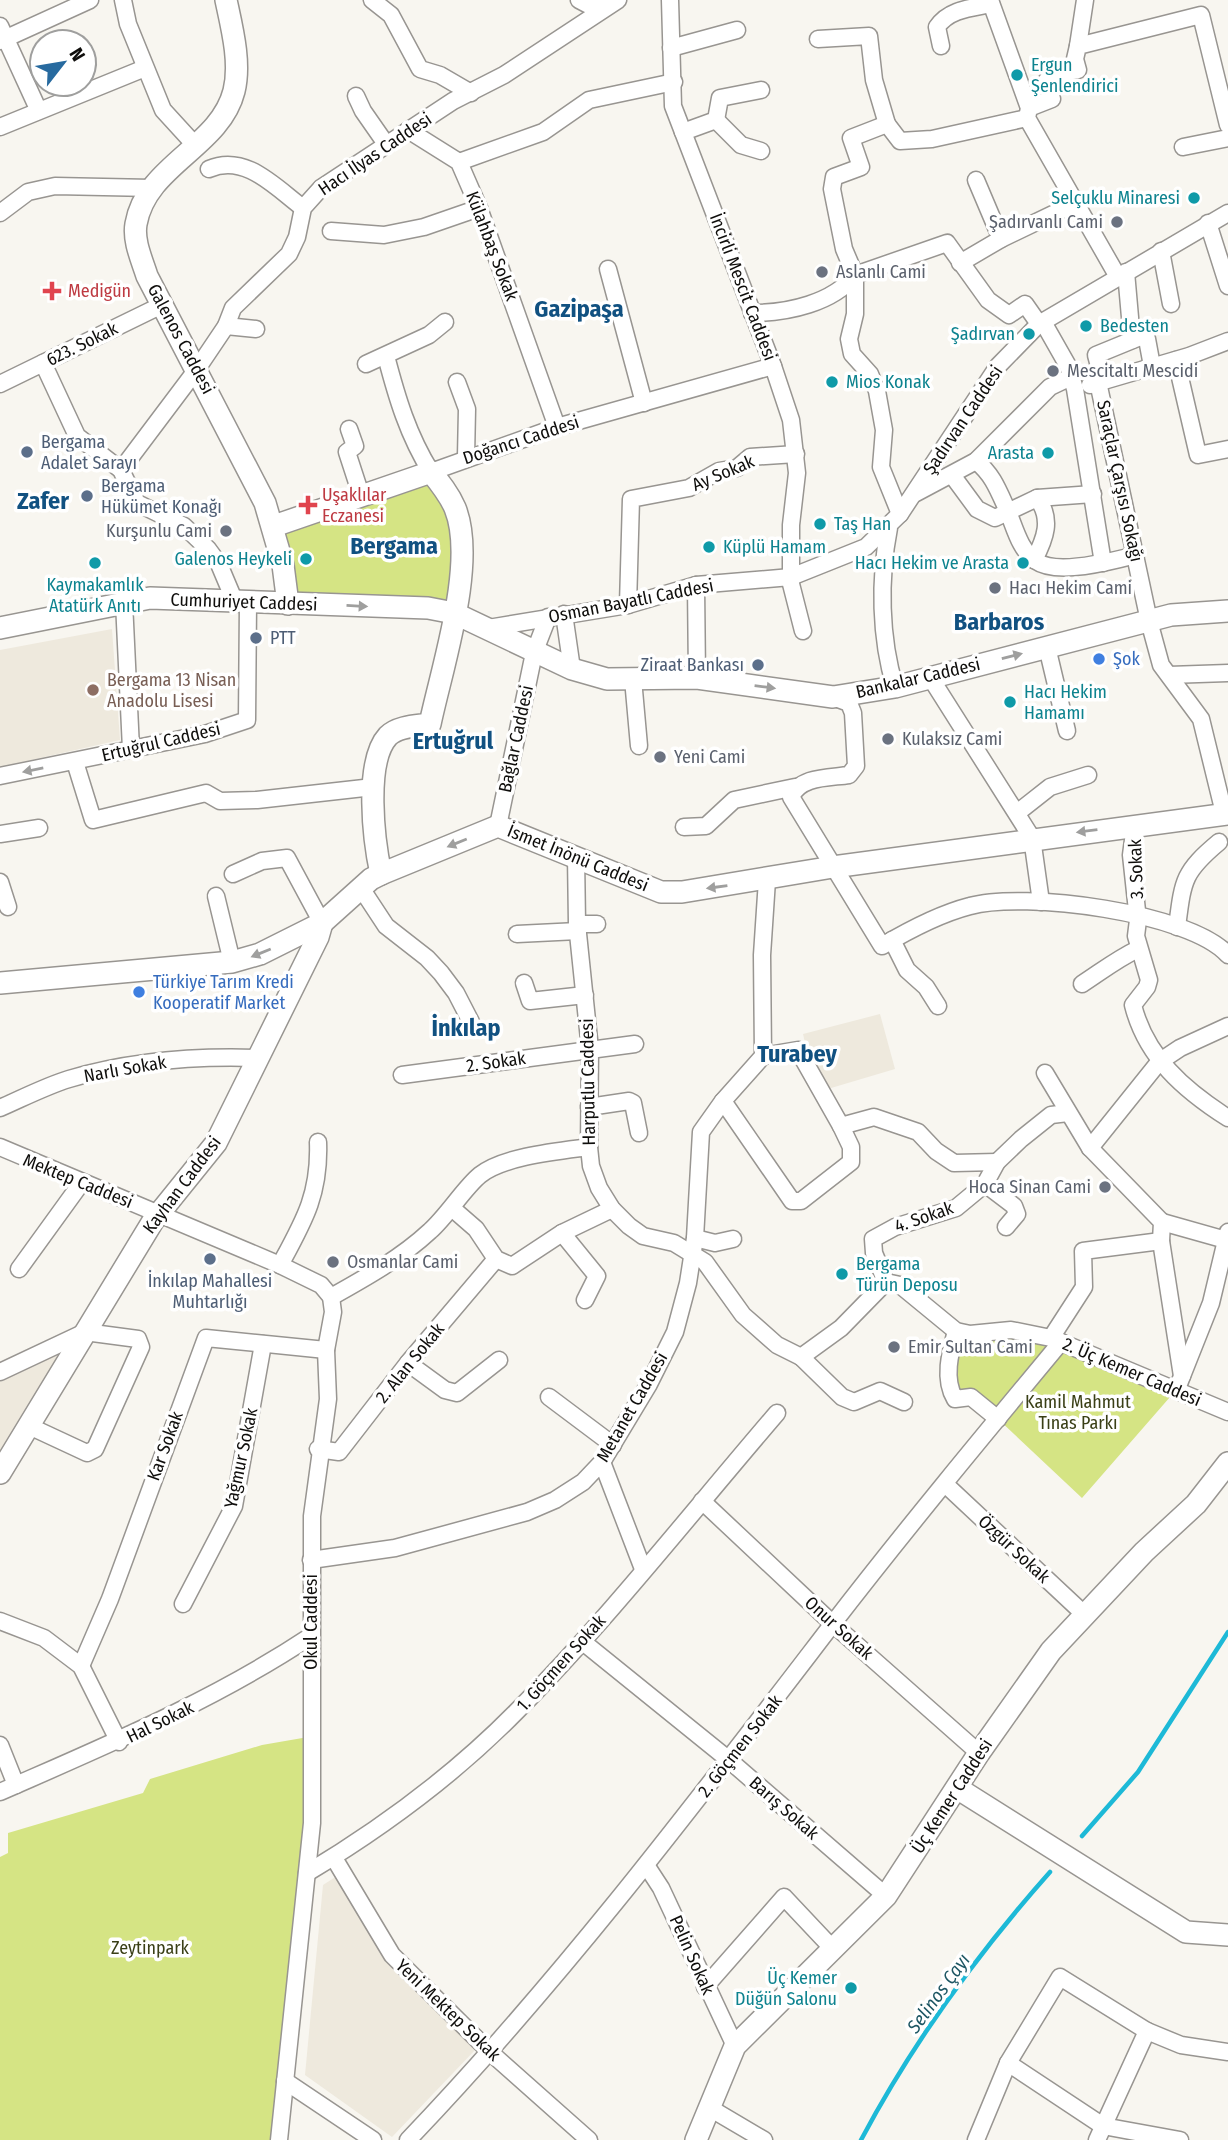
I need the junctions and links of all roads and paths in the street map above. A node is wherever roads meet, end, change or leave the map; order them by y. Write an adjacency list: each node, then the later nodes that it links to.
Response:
1 (90, 0): 12 (street)
2 (226, 0): 34 (main road, Galenos Caddesi)
3 (372, 0): 20 (street)
4 (579, 0): 10 (street)
5 (618, 0): 10 (street, Hacı İlyas Caddesi)
6 (670, 0): 16 (street, İncirli Mescit Caddesi)
7 (1085, 0): 15 (street)
8 (128, 2): 17 (street)
9 (991, 2): 14 (street); 24 (street)
10 (601, 5): 20 (street, Hacı İlyas Caddesi)
11 (737, 30): 16 (street)
12 (2, 35): 23 (street)
13 (818, 39): 26 (street)
14 (941, 46)
15 (1078, 46): 22 (street); 24 (street)
16 (671, 48): 18 (street, İncirli Mescit Caddesi)
17 (145, 68): 23 (street); 34 (street)
18 (674, 82): 30 (street, İncirli Mescit Caddesi); 36 (street)
19 (761, 90): 25 (street)
20 (471, 93): 29 (street, Hacı İlyas Caddesi)
21 (356, 96): 32 (street)
22 (1224, 96): 27 (street)
23 (38, 109): 28 (street)
24 (1028, 113): 26 (street); 40 (street)
25 (716, 120): 30 (street); 35 (street)
26 (887, 124): 51 (street)
27 (1228, 125)
28 (0, 127)
29 (408, 130): 32 (street, Hacı İlyas Caddesi); 36 (street)
30 (683, 132): 56 (street, İncirli Mescit Caddesi)
31 (1228, 138): 33 (street)
32 (386, 144): 41 (street, Hacı İlyas Caddesi)
33 (1182, 147)
34 (189, 150): 39 (main road, Galenos Caddesi)
35 (761, 151)
36 (459, 162): 42 (street, Külahbaş Sokak)
37 (209, 169): 41 (street)
38 (976, 180): 47 (street)
39 (152, 188): 43 (street); 54 (main road, Galenos Caddesi)
40 (1078, 202): 47 (street); 52 (street)
41 (303, 208): 59 (street, Hacı İlyas Caddesi)
42 (479, 208): 46 (street); 76 (street, Külahbaş Sokak)
43 (0, 213)
44 (1228, 214): 45 (street, Şadırvan Caddesi)
45 (1208, 223): 48 (street, Şadırvan Caddesi); 53 (street)
46 (331, 231)
47 (1001, 239): 49 (street)
48 (1161, 251): 52 (street, Şadırvan Caddesi); 55 (street)
49 (960, 262): 51 (street); 58 (street)
50 (608, 269): 75 (street)
51 (855, 275): 56 (street); 90 (street)
52 (1122, 275): 58 (street, Şadırvan Caddesi); 61 (street)
53 (1228, 286)
54 (164, 304): 66 (street, 623. Sokak); 70 (main road, Galenos Caddesi)
55 (1171, 304)
56 (752, 313): 68 (street, İncirli Mescit Caddesi)
57 (445, 322): 64 (street)
58 (1041, 323): 71 (street); 85 (street, Şadırvan Caddesi)
59 (226, 326): 60 (street); 70 (street, Hacı İlyas Caddesi)
60 (256, 329)
61 (1132, 340): 63 (street); 69 (street)
62 (1228, 341): 65 (street)
63 (1096, 355): 71 (street); 72 (street, Saraçlar Çarşısı Sokağı)
64 (386, 356): 67 (street); 83 (street)
65 (1176, 360): 69 (street); 78 (street)
66 (43, 363): 74 (street, 623. Sokak); 82 (street)
67 (366, 365)
68 (773, 366): 75 (street, Doğancı Caddesi); 79 (street, İncirli Mescit Caddesi)
69 (1152, 366): 72 (street)
70 (197, 369): 82 (street, Hacı İlyas Caddesi); 91 (main road, Galenos Caddesi)
71 (1071, 378): 72 (street); 81 (street); 86 (street)
72 (1100, 381): 93 (street, Saraçlar Çarşısı Sokağı)
73 (457, 382): 80 (street)
74 (0, 384)
75 (644, 403): 76 (street, Doğancı Caddesi)
76 (556, 427): 80 (street, Doğancı Caddesi)
77 (349, 429): 87 (street)
78 (1228, 449)
79 (796, 454): 96 (street, İncirli Mescit Caddesi); 101 (street, Ay Sokak)
80 (466, 457): 83 (street, Doğancı Caddesi)
81 (976, 461): 84 (street); 89 (street)
82 (121, 470): 99 (street)
83 (431, 472): 87 (main road, Doğancı Caddesi); 103 (main road)
84 (952, 475): 85 (street); 89 (street)
85 (914, 494): 90 (street, Şadırvan Caddesi)
86 (1093, 494): 88 (street); 95 (street)
87 (361, 495): 91 (main road, Doğancı Caddesi)
88 (1037, 498): 89 (street); 94 (street)
89 (1008, 512): 94 (street)
90 (900, 514): 92 (street, Şadırvan Caddesi)
91 (274, 526): 100 (main road, Galenos Caddesi)
92 (888, 528): 96 (street, Osman Bayatlı Caddesi); 117 (street)
93 (1136, 555): 95 (street); 105 (street, Saraçlar Çarşısı Sokağı)
94 (1034, 560): 95 (street)
95 (1103, 563)
96 (791, 577): 97 (street, Osman Bayatlı Caddesi); 108 (street, İncirli Mescit Caddesi)
97 (696, 585): 101 (street, Osman Bayatlı Caddesi); 115 (street)
98 (124, 601): 99 (main road, Cumhuriyet Caddesi); 106 (main road, Cumhuriyet Caddesi); 121 (street)
99 (242, 602): 100 (main road, Cumhuriyet Caddesi); 121 (street, Ertuğrul Caddesi)
100 (279, 603): 103 (main road, Cumhuriyet Caddesi, one-way to 103)
101 (628, 605): 104 (street, Osman Bayatlı Caddesi)
102 (1228, 611): 105 (main road, Bankalar Caddesi)
103 (454, 612): 107 (main road, Cumhuriyet Caddesi); 125 (main road)
104 (556, 616): 107 (street, Osman Bayatlı Caddesi); 110 (street, Bağlar Caddesi); 111 (street)
105 (1149, 621): 109 (main road, Bankalar Caddesi); 113 (street, Saraçlar Çarşısı Sokağı)
106 (0, 628)
107 (488, 628): 110 (main road, Bankalar Caddesi)
108 (803, 631)
109 (1047, 647): 114 (main road, Bankalar Caddesi, one-way to 109); 119 (street)
110 (534, 653): 111 (main road, Bankalar Caddesi); 130 (street, Bağlar Caddesi)
111 (572, 669): 116 (main road, Bankalar Caddesi)
112 (1228, 673): 113 (street)
113 (1169, 675): 128 (street, Saraçlar Çarşısı Sokağı)
114 (930, 677): 117 (main road, Bankalar Caddesi); 127 (street)
115 (697, 678): 116 (main road, Bankalar Caddesi); 118 (main road, Bankalar Caddesi, one-way to 118)
116 (634, 679): 120 (street)
117 (895, 687): 118 (main road, Bankalar Caddesi)
118 (834, 697): 126 (street)
119 (1067, 731)
120 (639, 746)
121 (131, 749): 122 (street, Ertuğrul Caddesi)
122 (75, 762): 124 (street, Ertuğrul Caddesi, one-way to 124); 125 (street)
123 (1088, 775): 127 (street)
124 (0, 776)
125 (373, 787): 139 (main road)
126 (795, 787): 131 (street); 137 (street)
127 (1017, 813): 134 (street)
128 (1226, 813): 129 (main road, İsmet İnönü Caddesi)
129 (1135, 825): 134 (main road, İsmet İnönü Caddesi, one-way to 134); 146 (street, 3. Sokak)
130 (498, 826): 136 (main road, İsmet İnönü Caddesi); 139 (main road, İsmet İnönü Caddesi, one-way to 139)
131 (684, 827)
132 (39, 828): 133 (street)
133 (0, 834)
134 (1032, 838): 137 (main road, İsmet İnönü Caddesi); 144 (street)
135 (1219, 842): 149 (street)
136 (576, 856): 140 (main road, İsmet İnönü Caddesi, one-way to 136); 150 (street, Harputlu Caddesi)
137 (833, 867): 140 (main road, İsmet İnönü Caddesi); 152 (street)
138 (233, 874): 147 (street)
139 (381, 874): 142 (main road, İsmet İnönü Caddesi)
140 (767, 880): 165 (street)
141 (0, 882): 145 (street)
142 (361, 887): 147 (main road, İsmet İnönü Caddesi); 161 (street)
143 (216, 896): 155 (street)
144 (1041, 902): 146 (street); 152 (street)
145 (8, 907)
146 (1137, 913): 149 (street); 153 (street, 3. Sokak)
147 (322, 923): 155 (main road, İsmet İnönü Caddesi, one-way to 155); 166 (main road, Kayhan Caddesi)
148 (597, 924): 150 (street)
149 (1177, 927): 154 (street)
150 (578, 928): 151 (street); 158 (street, Harputlu Caddesi)
151 (517, 934)
152 (892, 940): 160 (street)
153 (1138, 950): 159 (street); 167 (street, 3. Sokak)
154 (1228, 955)
155 (232, 962): 156 (main road, İsmet İnönü Caddesi)
156 (0, 983)
157 (524, 983): 158 (street)
158 (589, 984): 164 (street, Harputlu Caddesi)
159 (1082, 984)
160 (938, 1006)
161 (471, 1022)
162 (1228, 1026): 167 (street)
163 (635, 1044): 164 (street, 2. Sokak)
164 (590, 1048): 169 (street, 2. Sokak); 171 (street, Harputlu Caddesi)
165 (763, 1056): 170 (street, Metanet Caddesi); 175 (street)
166 (256, 1058): 172 (street, Narlı Sokak); 186 (main road, Kayhan Caddesi)
167 (1159, 1062): 174 (street); 179 (street)
168 (1045, 1073): 173 (street)
169 (402, 1075)
170 (723, 1101): 175 (street); 193 (street, Metanet Caddesi)
171 (589, 1107): 176 (street); 178 (street, Harputlu Caddesi)
172 (0, 1108)
173 (1068, 1113): 179 (street); 181 (street, 4. Sokak)
174 (1228, 1118)
175 (841, 1126): 181 (street)
176 (639, 1133)
177 (318, 1142): 195 (street)
178 (589, 1147): 184 (street); 185 (street, Harputlu Caddesi)
179 (1090, 1148): 187 (street)
180 (3, 1154): 182 (street, Mektep Caddesi)
181 (997, 1162): 183 (street, 4. Sokak)
182 (82, 1182): 186 (street, Mektep Caddesi); 196 (street)
183 (985, 1184): 188 (street); 197 (street, 4. Sokak)
184 (453, 1209): 194 (street); 198 (street)
185 (612, 1209): 189 (street); 193 (street, Harputlu Caddesi)
186 (158, 1214): 195 (street); 201 (main road, Kayhan Caddesi)
187 (1162, 1222): 190 (street); 192 (street)
188 (1006, 1227)
189 (562, 1233): 194 (street); 199 (street)
190 (1227, 1236): 209 (street)
191 (733, 1239): 193 (street)
192 (1161, 1241): 202 (street, 2. Göçmen Sokak); 209 (street)
193 (694, 1246): 205 (street); 216 (street, Metanet Caddesi)
194 (496, 1259): 207 (street, 2. Alan Sokak)
195 (280, 1265): 198 (street)
196 (19, 1269)
197 (886, 1282): 200 (street); 205 (street)
198 (331, 1297): 204 (street, Okul Caddesi)
199 (585, 1300)
200 (956, 1331): 202 (street, 2. Üç Kemer Caddesi); 214 (street)
201 (85, 1332): 208 (street); 215 (main road, Kayhan Caddesi); 215 (street)
202 (1056, 1340): 209 (street, 2. Üç Kemer Caddesi); 214 (street, 2. Göçmen Sokak)
203 (263, 1344): 204 (street, Kar Sokak); 225 (street, Yağmur Sokak); 231 (street, Kar Sokak)
204 (326, 1350): 217 (street, Okul Caddesi)
205 (801, 1357): 211 (street)
206 (499, 1360): 207 (street)
207 (408, 1363): 217 (street, 2. Alan Sokak)
208 (0, 1372)
209 (1179, 1383): 212 (street, 2. Üç Kemer Caddesi)
210 (549, 1397): 216 (street)
211 (904, 1402)
212 (1228, 1412)
213 (777, 1413): 222 (street, 1. Göçmen Sokak)
214 (998, 1419): 221 (street, 2. Göçmen Sokak)
215 (29, 1426): 220 (main road, Kayhan Caddesi)
216 (613, 1445): 218 (street, Metanet Caddesi)
217 (318, 1449): 223 (street, Okul Caddesi)
218 (602, 1462): 223 (street, Metanet Caddesi); 224 (street)
219 (1228, 1463): 226 (main road, Üç Kemer Caddesi)
220 (2, 1464)
221 (945, 1484): 226 (street, Özgür Sokak); 228 (street, 2. Göçmen Sokak)
222 (702, 1501): 224 (street, 1. Göçmen Sokak); 228 (street, Onur Sokak)
223 (311, 1560): 229 (street, Okul Caddesi)
224 (643, 1569): 230 (street, 1. Göçmen Sokak)
225 (183, 1604)
226 (1084, 1614): 234 (main road, Üç Kemer Caddesi)
227 (0, 1621): 231 (street)
228 (833, 1624): 234 (street, Onur Sokak); 235 (street, 2. Göçmen Sokak)
229 (312, 1636): 232 (street, Hal Sokak); 241 (street, Okul Caddesi)
230 (583, 1642): 235 (street, Barış Sokak); 239 (street, 1. Göçmen Sokak)
231 (81, 1666): 232 (street)
232 (119, 1742): 236 (street, Hal Sokak)
233 (0, 1745): 236 (street)
234 (979, 1753): 237 (main road, Üç Kemer Caddesi)
235 (729, 1760): 240 (street, 2. Göçmen Sokak); 242 (street, Barış Sokak)
236 (16, 1785): 238 (street, Hal Sokak)
237 (957, 1788): 242 (main road, Üç Kemer Caddesi); 243 (main road)
238 (0, 1792)
239 (334, 1858): 241 (street, 1. Göçmen Sokak); 249 (street, Yeni Mektep Sokak)
240 (646, 1865): 245 (street, Pelin Sokak); 249 (street, 2. Göçmen Sokak)
241 (307, 1873): 251 (street, Okul Caddesi)
242 (887, 1896): 244 (main road, Üç Kemer Caddesi)
243 (1228, 1935)
244 (833, 1949): 245 (street); 247 (main road, Üç Kemer Caddesi)
245 (705, 1987): 247 (street, Pelin Sokak)
246 (1147, 2031): 248 (street); 250 (street); 253 (street)
247 (735, 2046): 252 (main road, Üç Kemer Caddesi)
248 (1228, 2052)
249 (491, 2053): 256 (street, 2. Göçmen Sokak); 257 (street, Yeni Mektep Sokak)
250 (1008, 2063): 253 (street); 260 (street)
251 (285, 2081): 254 (street, Okul Caddesi); 255 (street)
252 (708, 2107): 258 (main road, Üç Kemer Caddesi); 259 (street)
253 (1100, 2133): 261 (street)
254 (279, 2140)
255 (373, 2140)
256 (408, 2140)
257 (590, 2140)
258 (696, 2140)
259 (764, 2140)
260 (976, 2140)
261 (1180, 2140)

